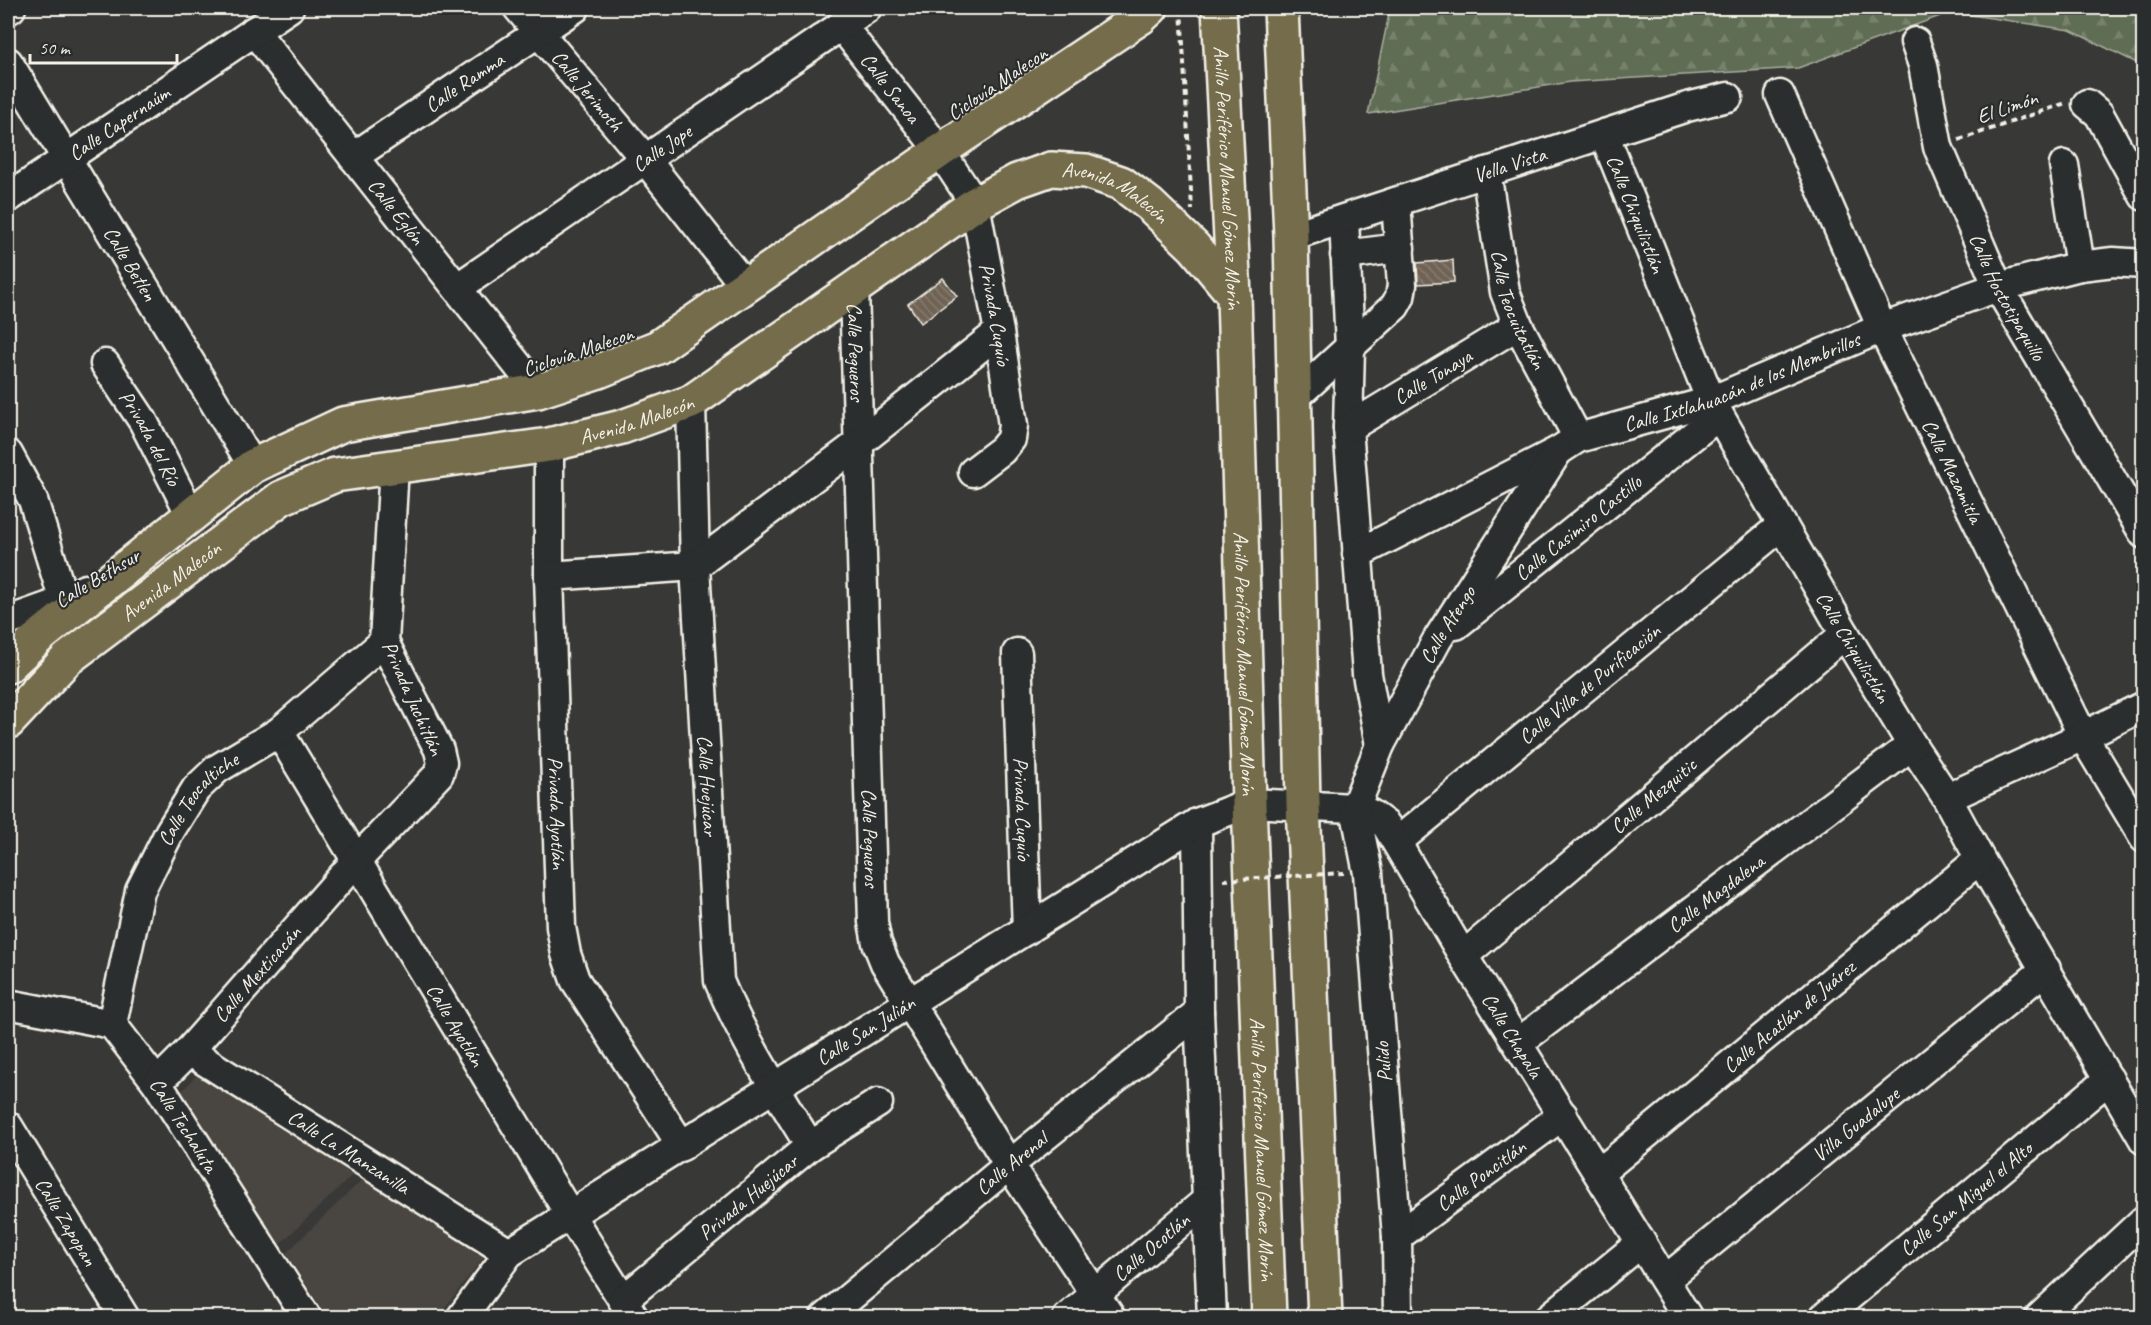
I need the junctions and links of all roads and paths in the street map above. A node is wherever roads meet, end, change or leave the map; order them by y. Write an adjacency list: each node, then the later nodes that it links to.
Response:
1 (289, 8): 10 (street, Calle Capernaúm)
2 (518, 8): 11 (street, Calle Jerimoth)
3 (575, 8): 11 (street, Calle Ramma)
4 (867, 8): 9 (street, Calle Jope)
5 (1181, 8): 31 (path)
6 (1220, 8): 40 (main road, Anillo Periférico Manuel Gómez Morín)
7 (1281, 8): 30 (main road)
8 (1142, 11): 19 (main road, Avenida Malecón)
9 (841, 25): 19 (street, Calle Sanoa); 22 (street, Calle Jope)
10 (254, 31): 20 (street, Calle Capernaúm); 21 (street, Calle Eglón)
11 (539, 32): 21 (street, Calle Ramma); 22 (street, Calle Jerimoth)
12 (1915, 42): 18 (street, Calle Hostotipaquillo)
13 (8, 62): 20 (street, Calle Betlen)
14 (1780, 95): 42 (street, Calle Mazamitla)
15 (1728, 98): 17 (street, Vella Vista)
16 (2087, 104): 18 (path, El Limón); 25 (street)
17 (1604, 134): 24 (street, Vella Vista); 49 (street, Calle Chiquilistlán)
18 (1938, 147): 37 (street, Calle Hostotipaquillo)
19 (940, 151): 28 (street, Privada Cuquío); 36 (main road, Avenida Malecón)
20 (67, 158): 26 (street, Calle Capernaúm); 55 (street, Calle Betlen)
21 (353, 158): 38 (street, Calle Eglón)
22 (645, 159): 36 (street, Calle Jerimoth); 38 (street, Calle Jope)
23 (2064, 165): 35 (street)
24 (1486, 172): 27 (street, Vella Vista); 41 (street, Calle Teocuitatlán)
25 (2144, 196)
26 (8, 198)
27 (1396, 202): 29 (street, Vella Vista); 32 (street)
28 (975, 204): 31 (main road, Avenida Malecón); 39 (main road, Avenida Malecón); 43 (street, Privada Cuquío)
29 (1344, 219): 30 (street, Vella Vista); 33 (street)
30 (1291, 236): 47 (main road)
31 (1194, 247): 40 (main road, Avenida Malecón)
32 (1400, 248): 33 (street); 44 (street)
33 (1345, 255): 44 (street)
34 (2144, 264): 35 (street, Calle Ixtlahuacán de los Membrillos)
35 (2080, 266): 37 (street, Calle Ixtlahuacán de los Membrillos)
36 (745, 286): 46 (main road, Avenida Malecón)
37 (1998, 287): 42 (street, Calle Ixtlahuacán de los Membrillos); 60 (street, Calle Hostotipaquillo)
38 (457, 288): 46 (street, Calle Eglón)
39 (854, 289): 48 (main road, Avenida Malecón); 51 (street, Calle Pegueros)
40 (1234, 295): 79 (main road, Anillo Periférico Manuel Gómez Morín)
41 (1518, 325): 50 (street, Calle Tonaya); 53 (street, Calle Teocuitatlán)
42 (1882, 328): 49 (street, Calle Ixtlahuacán de los Membrillos); 75 (street, Calle Mazamitla)
43 (999, 332): 51 (street); 57 (street, Privada Cuquío)
44 (1350, 347): 47 (street); 50 (street)
45 (105, 364): 58 (street, Privada del Río)
46 (538, 391): 55 (main road, Avenida Malecón)
47 (1294, 398): 80 (main road)
48 (691, 402): 52 (main road, Avenida Malecón); 63 (street, Calle Huejúcar)
49 (1715, 408): 53 (street, Calle Ixtlahuacán de los Membrillos); 59 (street, Calle Chiquilistlán); 68 (street, Calle Casimiro Castillo)
50 (1348, 428): 62 (street)
51 (859, 443): 63 (street); 92 (street, Calle Pegueros)
52 (549, 445): 56 (main road, Avenida Malecón); 64 (street, Privada Ayotlán)
53 (1568, 445): 62 (street, Calle Ixtlahuacán de los Membrillos); 68 (street, Calle Atengo)
54 (8, 454): 65 (street)
55 (253, 466): 58 (main road, Avenida Malecón)
56 (394, 466): 69 (street, Privada Juchitlán); 73 (main road, Avenida Malecón)
57 (974, 472)
58 (191, 514): 61 (main road, Avenida Malecón)
59 (1781, 526): 67 (street, Calle Chiquilistlán); 84 (street, Calle Villa de Purificación)
60 (2144, 534)
61 (152, 545): 65 (street, Calle Bethsur); 71 (main road, Avenida Malecón)
62 (1357, 554): 76 (street)
63 (695, 566): 64 (street); 100 (street, Calle Huejúcar)
64 (549, 576): 105 (street, Privada Ayotlán)
65 (64, 601): 66 (street, Calle Bethsur)
66 (8, 621)
67 (1845, 634): 77 (street, Calle Chiquilistlán); 90 (street, Calle Mezquitic)
68 (1437, 640): 76 (street, Calle Atengo)
69 (384, 642): 74 (street, Calle Teocaltiche); 86 (street, Privada Juchitlán)
70 (1017, 653): 89 (street, Privada Cuquío)
71 (8, 666)
72 (2144, 706): 75 (street)
73 (8, 722)
74 (279, 732): 86 (street, Calle Ayotlán); 95 (street, Calle Teocaltiche)
75 (2083, 736): 78 (street); 83 (street, Calle Mazamitla)
76 (1380, 745): 81 (street, Calle Atengo)
77 (1912, 745): 78 (street, Calle Chiquilistlán); 96 (street, Calle Magdalena)
78 (1947, 798): 85 (street, Calle Chiquilistlán)
79 (1249, 803): 80 (street, Calle San Julián); 82 (street, Calle San Julián); 124 (main road, Anillo Periférico Manuel Gómez Morín)
80 (1304, 804): 81 (street, Calle Chapala); 125 (main road)
81 (1355, 808): 84 (street, Calle Chapala); 112 (street, Pulido)
82 (1197, 823): 89 (street, Calle San Julián); 94 (street)
83 (2144, 838)
84 (1397, 842): 90 (street, Calle Chapala)
85 (1980, 860): 91 (street, Calle Chiquilistlán); 108 (street, Calle Acatlán de Juárez)
86 (356, 861): 97 (street, Calle Mexticacán); 110 (street, Calle Ayotlán)
87 (1344, 873): 88 (path, bridge)
88 (1223, 880)
89 (1028, 930): 92 (street, Calle San Julián)
90 (1463, 956): 96 (street, Calle Chapala)
91 (2046, 969): 98 (street, Calle Chiquilistlán); 115 (street, Villa Guadalupe)
92 (911, 1003): 100 (street, Calle San Julián); 107 (street, Calle Pegueros)
93 (8, 1004): 95 (street)
94 (1199, 1012): 107 (street, Calle Arenal); 109 (street)
95 (112, 1024): 99 (street, Calle Techaluta)
96 (1518, 1043): 102 (street, Calle Chapala)
97 (189, 1051): 99 (street, Calle Mexticacán); 114 (street, Calle La Manzanilla)
98 (2109, 1079): 104 (street, Calle Chiquilistlán); 129 (street, Calle San Miguel el Alto)
99 (157, 1083): 120 (street, Calle Techaluta)
100 (775, 1089): 105 (street, Calle San Julián); 106 (street, Calle Huejúcar)
101 (878, 1103): 106 (street, Privada Huejúcar)
102 (1563, 1115): 108 (street, Calle Chapala); 112 (street, Calle Poncitlán)
103 (8, 1126): 119 (street, Calle Zapopan)
104 (2144, 1140)
105 (682, 1146): 110 (street, Calle San Julián)
106 (810, 1146): 117 (street, Privada Huejúcar)
107 (1009, 1165): 116 (street, Calle Pegueros); 121 (street, Calle Arenal)
108 (1599, 1173): 113 (street, Calle Chapala)
109 (1207, 1200): 116 (street, Calle Ocotlán); 123 (street)
110 (570, 1215): 114 (street, Calle San Julián); 117 (street, Calle Ayotlán)
111 (2144, 1220): 130 (street)
112 (1397, 1237): 126 (street, Pulido)
113 (1642, 1242): 115 (street, Calle Chapala); 127 (street)
114 (509, 1253): 118 (street, Calle San Julián)
115 (1665, 1280): 128 (street, Calle Chapala)
116 (1104, 1306): 122 (street, Calle Ocotlán)
117 (628, 1309)
118 (467, 1314)
119 (124, 1317)
120 (307, 1317)
121 (825, 1317)
122 (1067, 1317)
123 (1212, 1317)
124 (1269, 1317)
125 (1325, 1317)
126 (1398, 1317)
127 (1549, 1317)
128 (1688, 1317)
129 (1823, 1317)
130 (2039, 1317)

